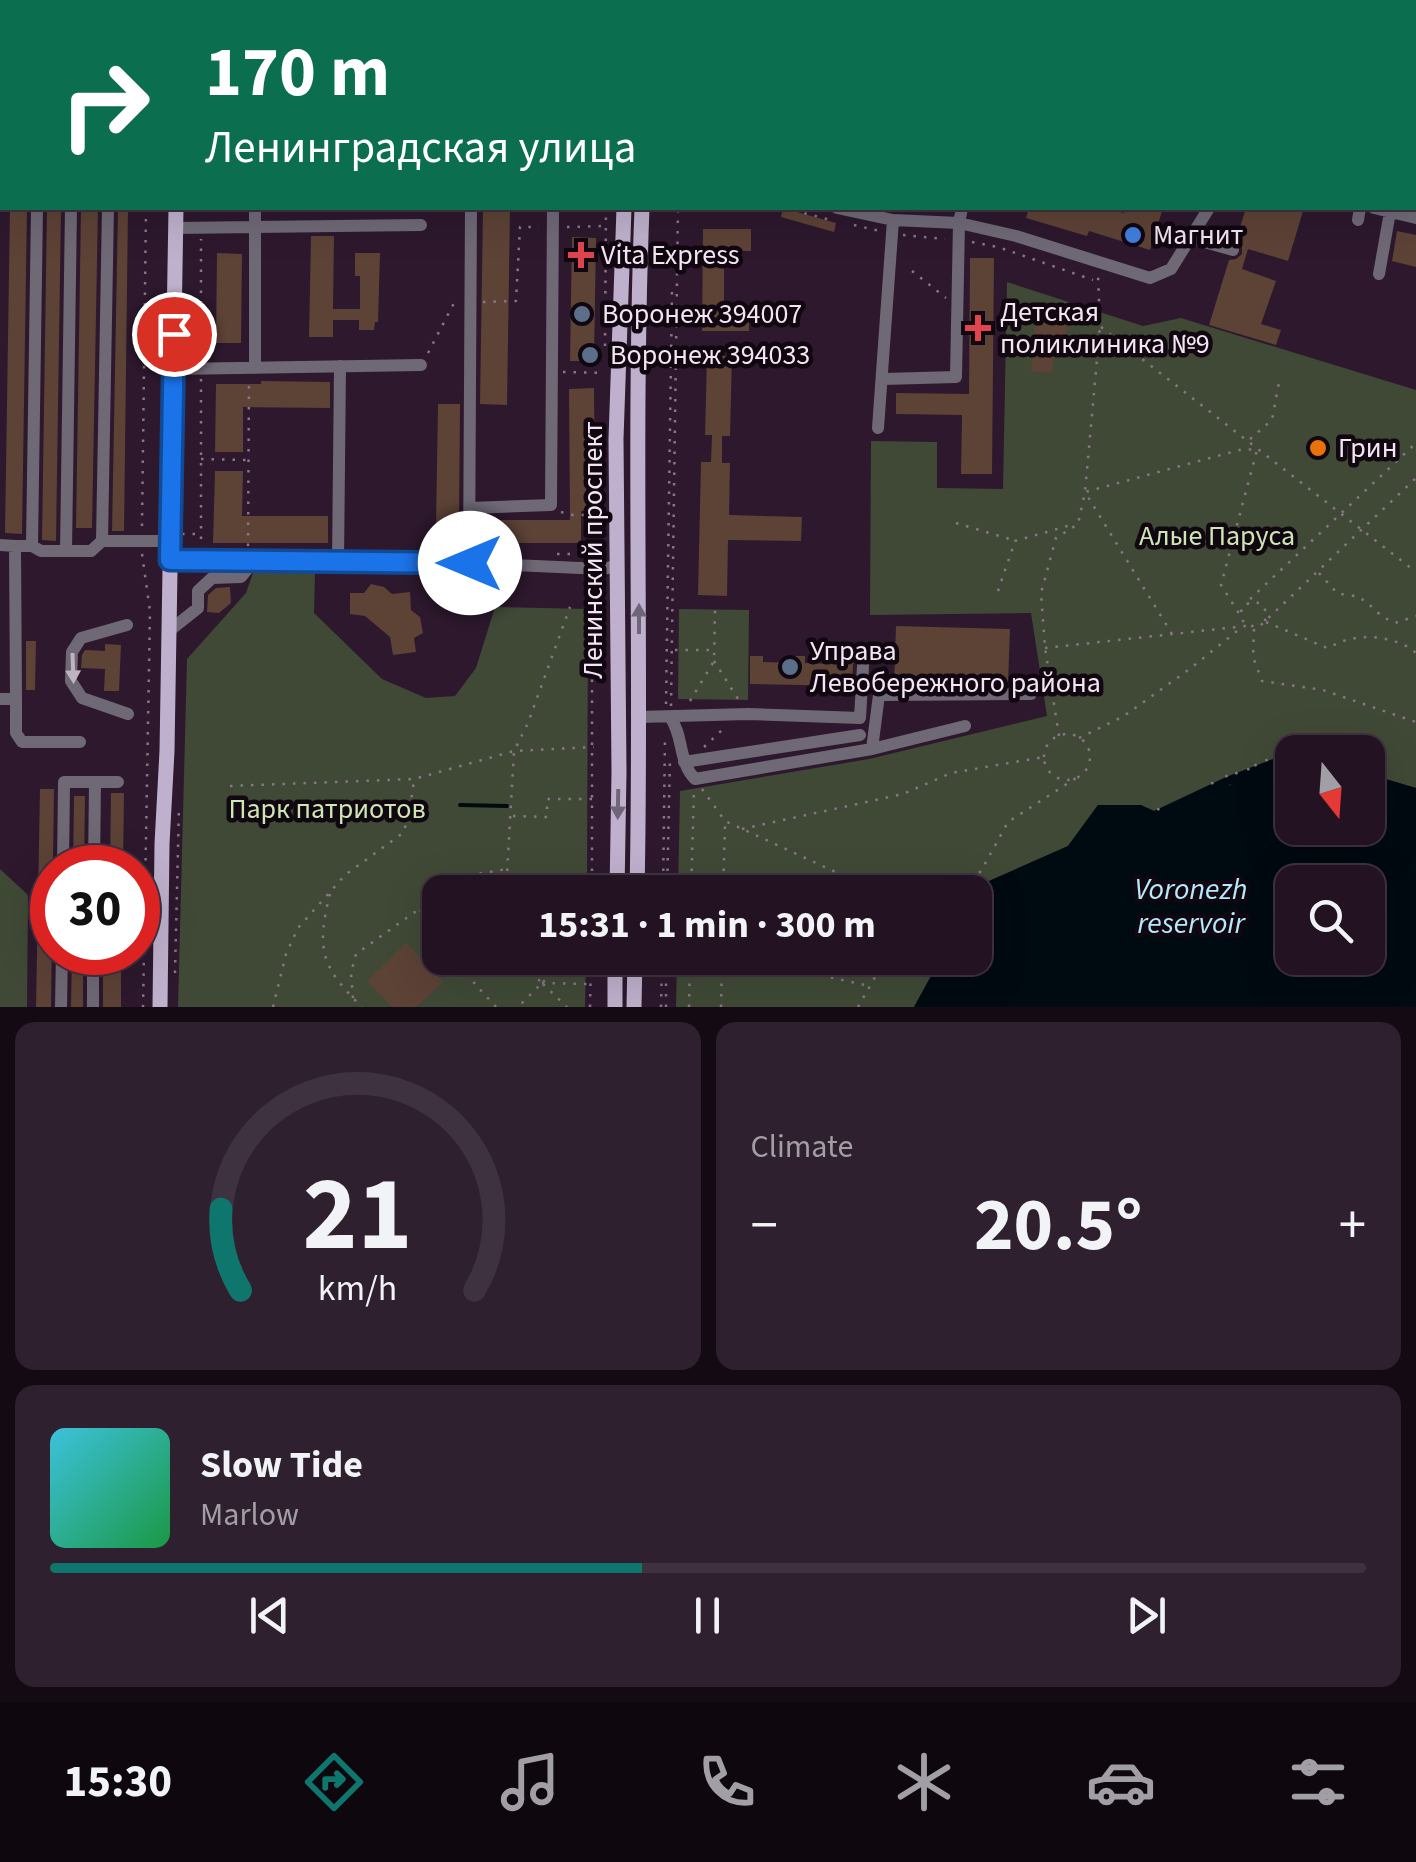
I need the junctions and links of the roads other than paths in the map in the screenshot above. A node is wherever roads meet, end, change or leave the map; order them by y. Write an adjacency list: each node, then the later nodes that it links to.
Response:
1 (37, 210): 34 (street)
2 (71, 210): 35 (street)
3 (108, 210): 31 (street)
4 (176, 210): 20 (main road)
5 (255, 210): 18 (street)
6 (472, 210): 30 (street)
7 (553, 210): 30 (street)
8 (624, 210): 40 (main road, Ленинский проспект)
9 (642, 210): 51 (main road, Ленинский проспект, one-way to 9)
10 (843, 210): 19 (street)
11 (962, 210): 16 (street)
12 (1208, 210): 21 (street)
13 (1382, 210): 15 (street)
14 (1406, 210): 15 (street)
15 (1390, 212): 23 (street)
16 (959, 223): 19 (street); 21 (street); 28 (street)
17 (420, 225): 18 (street)
18 (255, 227): 20 (street); 26 (street)
19 (892, 227): 28 (street)
20 (176, 228): 27 (main road)
21 (1190, 238): 22 (street)
22 (1233, 250)
23 (1379, 274)
24 (422, 364): 25 (street)
25 (340, 366): 26 (street); 38 (street)
26 (252, 368): 27 (street)
27 (174, 369): 32 (main road)
28 (883, 379): 29 (street)
29 (878, 428)
30 (470, 508): 39 (street)
31 (102, 541): 32 (street); 35 (street)
32 (171, 542): 37 (main road)
33 (7, 545): 34 (street); 44 (street)
34 (32, 546): 35 (street)
35 (66, 551)
36 (251, 557): 37 (street); 38 (street); 42 (street)
37 (170, 560): 42 (main road)
38 (338, 562): 39 (street)
39 (470, 563): 40 (street)
40 (618, 566): 50 (main road, Ленинский проспект)
41 (127, 625): 49 (street, one-way to 49)
42 (169, 631): 72 (main road)
43 (0, 636): 44 (street)
44 (15, 636): 48 (street)
45 (863, 666): 53 (street)
46 (1031, 694): 54 (street)
47 (0, 699): 48 (street)
48 (16, 699): 57 (street)
49 (128, 714)
50 (618, 716): 51 (main road); 64 (main road, Ленинский проспект, one-way to 64)
51 (639, 716): 52 (street); 65 (main road, Ленинский проспект)
52 (673, 716): 53 (street); 59 (street)
53 (860, 718): 54 (street)
54 (876, 720): 58 (street)
55 (965, 726): 58 (street)
56 (860, 735): 59 (street)
57 (80, 742)
58 (872, 750): 59 (street)
59 (688, 761)
60 (94, 782): 61 (street); 62 (street); 63 (street)
61 (118, 782)
62 (63, 845)
63 (94, 845)
64 (617, 875)
65 (636, 875)
66 (62, 975): 70 (street)
67 (93, 975): 71 (street)
68 (616, 975): 73 (main road)
69 (635, 975): 74 (main road)
70 (61, 1007)
71 (93, 1007)
72 (160, 1007)
73 (615, 1007)
74 (634, 1007)

